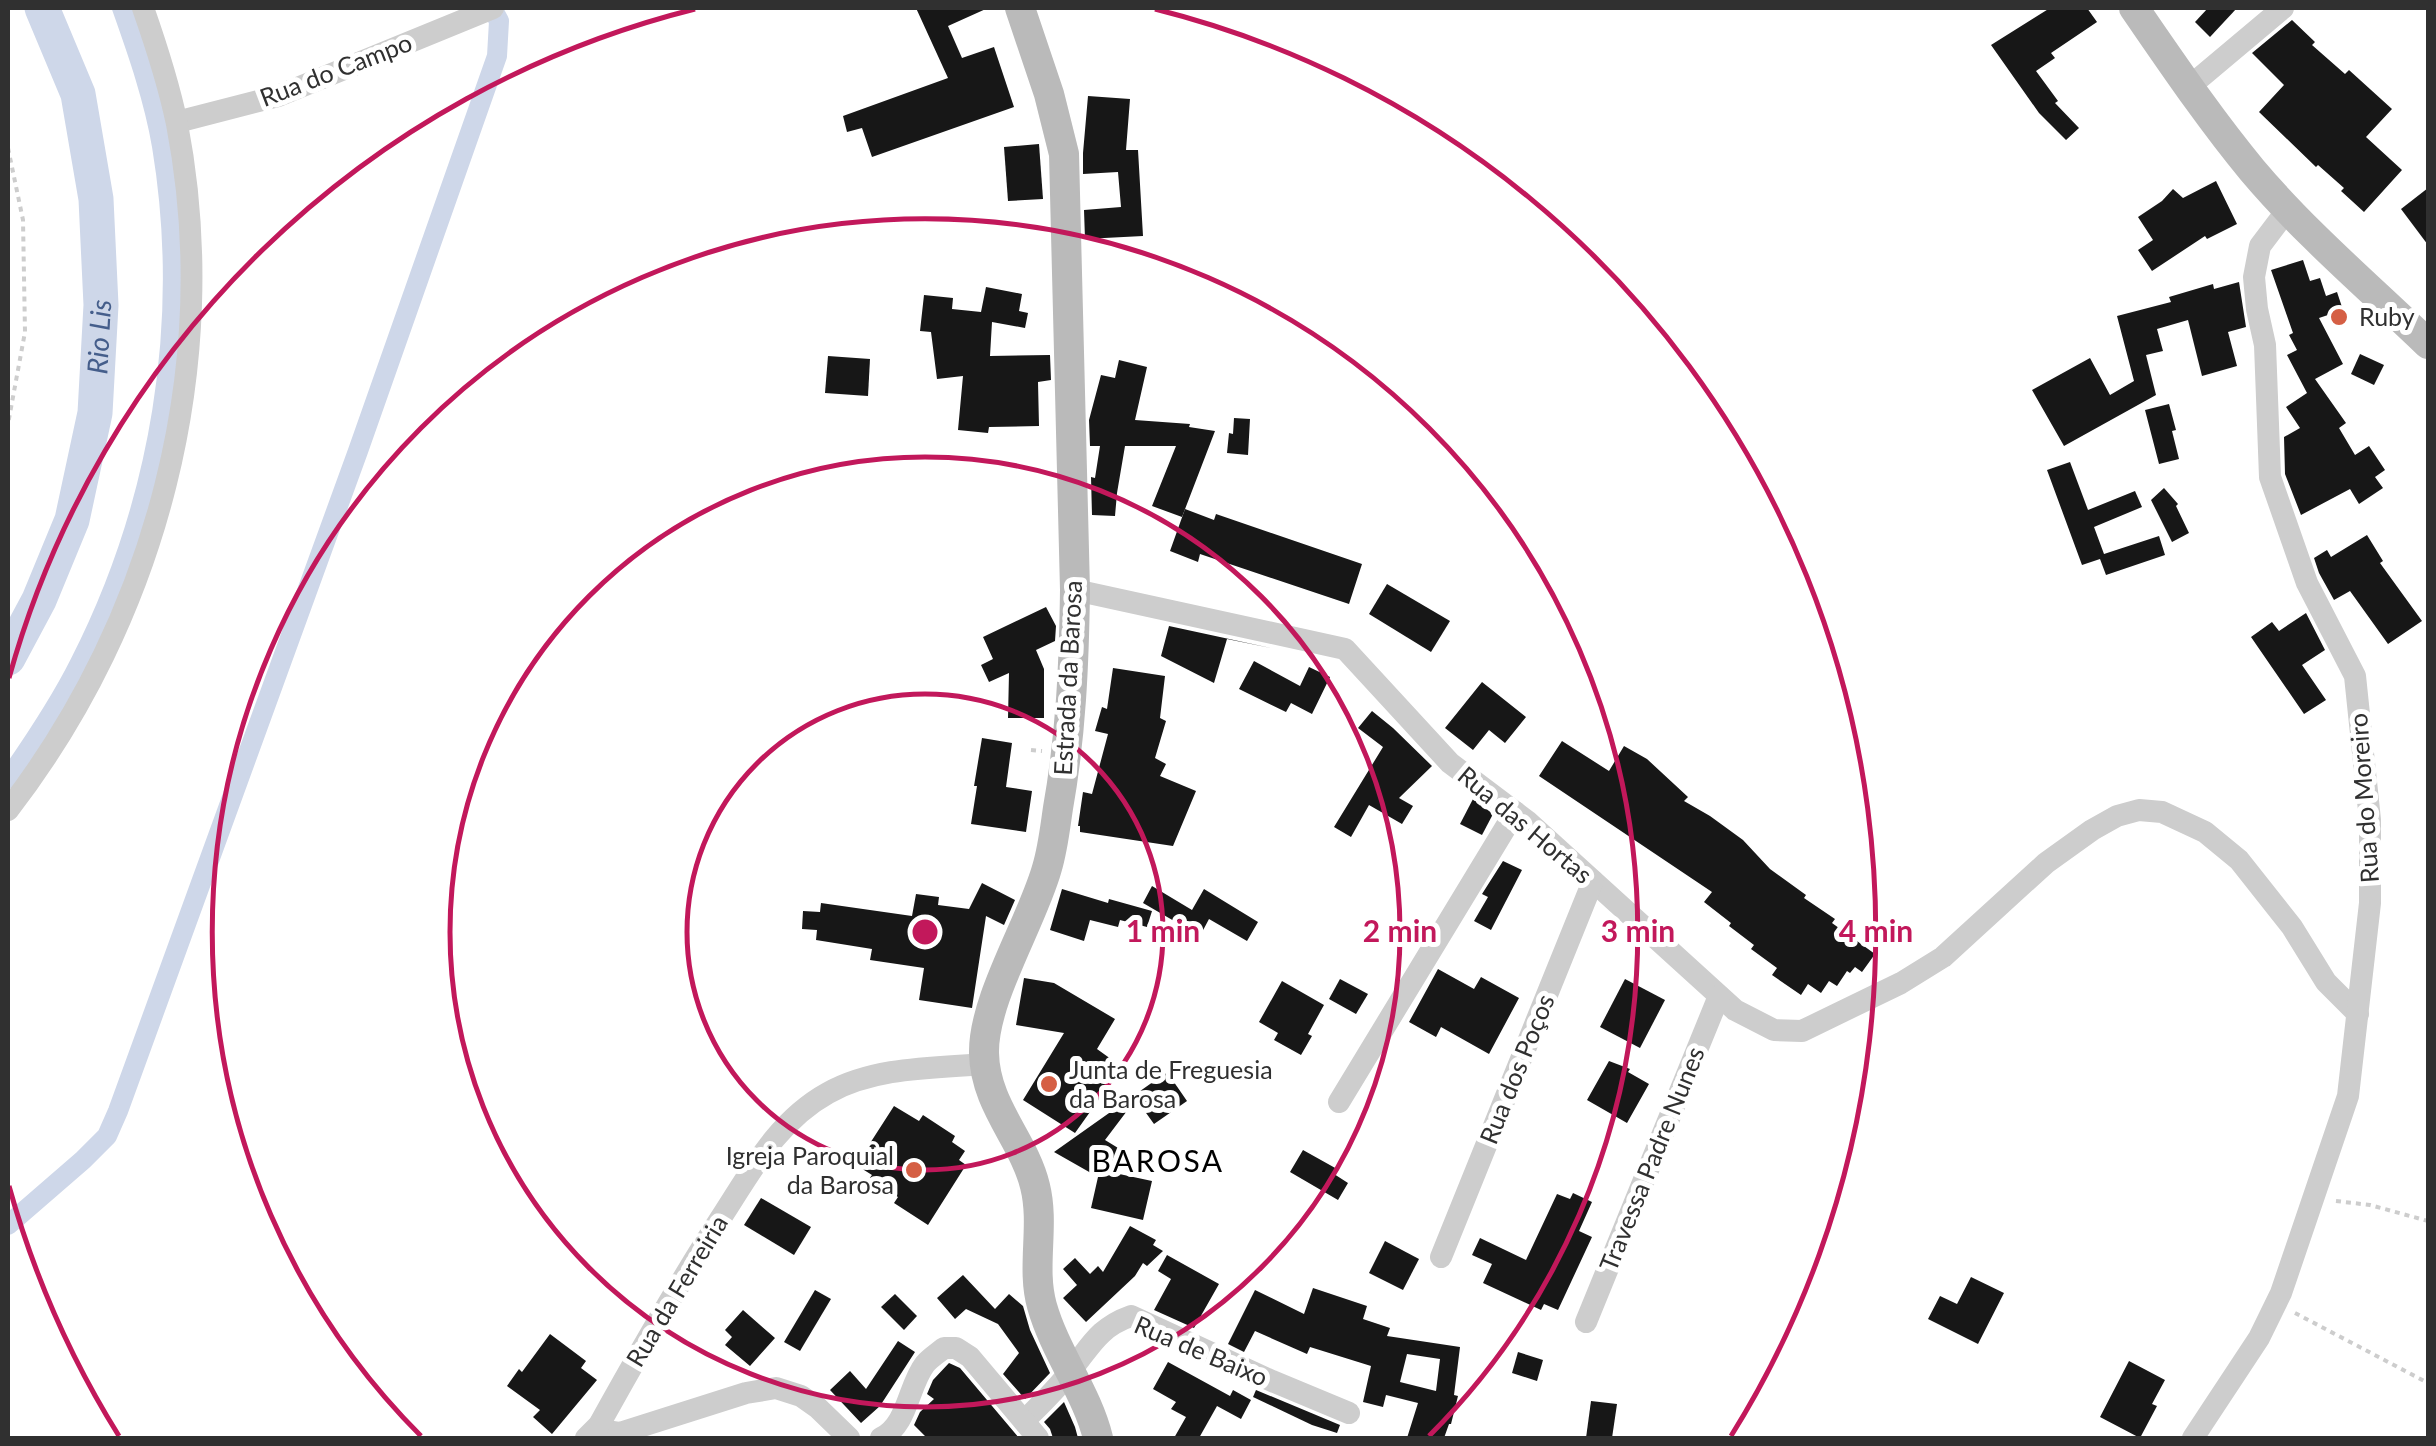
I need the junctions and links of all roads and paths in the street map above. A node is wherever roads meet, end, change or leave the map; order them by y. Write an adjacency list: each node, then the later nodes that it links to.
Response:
1 (142, 8): 7 (street)
2 (1020, 8): 12 (street, Estrada da Barosa)
3 (2134, 8): 6 (street)
4 (2283, 8): 6 (street)
5 (489, 9): 7 (street, Rua do Campo)
6 (2188, 88): 9 (street)
7 (176, 122): 13 (street)
8 (8, 148): 11 (path)
9 (2288, 209): 10 (street); 17 (street, Rua do Moreiro)
10 (2428, 344)
11 (8, 424)
12 (1076, 590): 14 (street, Rua das Hortas); 18 (street, Estrada da Barosa)
13 (8, 810)
14 (1515, 812): 15 (street, Rua das Hortas); 19 (street)
15 (1592, 881): 16 (street, Rua das Hortas); 22 (street, Rua dos Poços)
16 (1720, 996): 17 (street, Rua das Hortas); 24 (street, Travessa Padre Nunes)
17 (2358, 1014): 20 (street, Rua do Moreiro)
18 (985, 1064): 25 (street, Estrada da Barosa); 29 (street, Rua da Ferreiria)
19 (1339, 1102)
20 (2314, 1198): 21 (path); 23 (street, Rua do Moreiro)
21 (2428, 1222)
22 (1441, 1256)
23 (2276, 1303): 26 (path); 33 (street, Rua do Moreiro)
24 (1586, 1322)
25 (1070, 1372): 27 (street, Rua de Baixo); 28 (street); 30 (street, Estrada da Barosa)
26 (2428, 1383)
27 (1350, 1413)
28 (1031, 1430): 32 (street)
29 (593, 1432): 31 (street)
30 (1104, 1437)
31 (849, 1438)
32 (881, 1438)
33 (2193, 1438)

